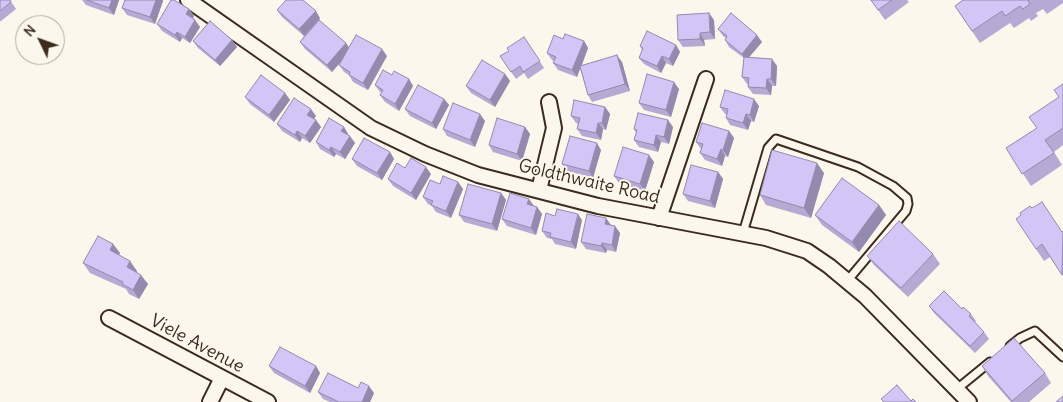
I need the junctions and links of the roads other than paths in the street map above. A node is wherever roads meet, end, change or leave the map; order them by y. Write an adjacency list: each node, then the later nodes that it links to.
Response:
1 (188, 0): 4 (street, Goldthwaite Road)
2 (706, 79): 5 (street)
3 (549, 102): 4 (street)
4 (538, 190): 5 (street, Goldthwaite Road)
5 (659, 218): 6 (street, Goldthwaite Road)
6 (743, 233): 7 (street, Goldthwaite Road); 7 (lane)
7 (848, 280): 13 (street, Goldthwaite Road)
8 (109, 318): 12 (street, Viele Avenue)
9 (1005, 350): 11 (lane)
10 (998, 355): 13 (lane)
11 (1063, 357)
12 (222, 378): 14 (street); 15 (street, Viele Avenue)
13 (957, 388): 16 (street, Goldthwaite Road)
14 (210, 402)
15 (268, 402)
16 (969, 402)

